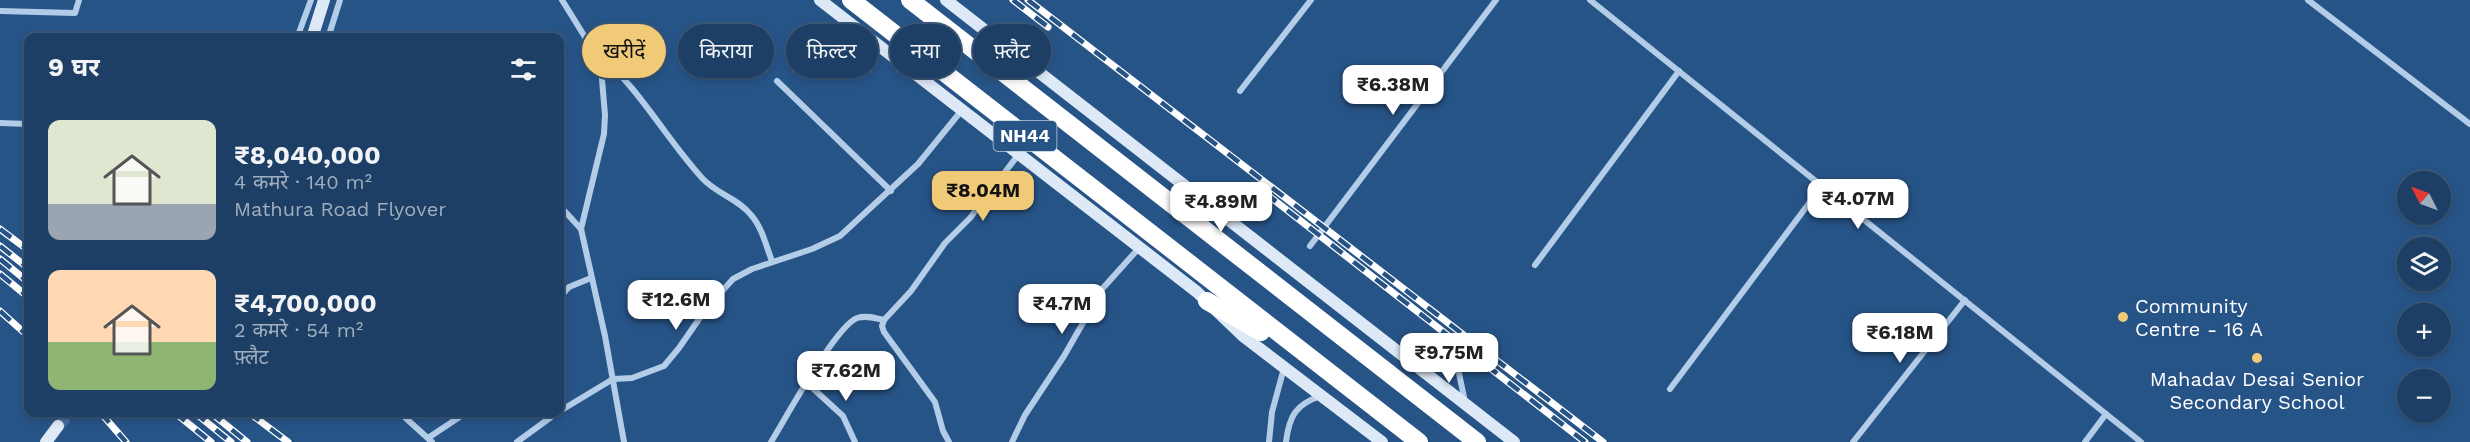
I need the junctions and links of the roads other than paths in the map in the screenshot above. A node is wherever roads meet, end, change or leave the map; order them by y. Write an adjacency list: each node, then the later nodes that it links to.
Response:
1 (79, 0): 14 (street)
2 (311, 0): 16 (street)
3 (324, 0): 17 (main road)
4 (340, 0): 18 (street)
5 (562, 0): 15 (street)
6 (820, 0): 24 (main road)
7 (851, 0): 43 (highway, NH44)
8 (910, 0): 68 (highway, NH44)
9 (946, 0): 49 (main road)
10 (1311, 0): 23 (street)
11 (1496, 0): 33 (street)
12 (1590, 0): 19 (street)
13 (2308, 0): 27 (street)
14 (0, 11)
15 (582, 32)
16 (299, 33)
17 (314, 33)
18 (330, 33)
19 (1679, 71): 29 (street); 36 (street)
20 (602, 78): 32 (street)
21 (625, 78): 35 (street)
22 (777, 81): 30 (street)
23 (1239, 91)
24 (962, 111): 28 (main road); 30 (street)
25 (0, 123): 26 (street)
26 (24, 124)
27 (2470, 124)
28 (1018, 155): 34 (main road); 41 (street)
29 (1822, 186): 39 (street); 47 (street)
30 (891, 191): 35 (street)
31 (564, 210): 32 (street)
32 (581, 229): 37 (street)
33 (1310, 246)
34 (1140, 248): 40 (main road); 63 (street)
35 (772, 261): 45 (street)
36 (1535, 265)
37 (591, 278): 38 (street); 45 (street)
38 (564, 293)
39 (1965, 300): 51 (street); 70 (street)
40 (1208, 301): 43 (highway); 44 (main road)
41 (884, 320): 46 (street); 62 (street)
42 (1456, 359): 49 (street)
43 (1318, 364): 67 (highway, NH44)
44 (1284, 368): 48 (main road); 64 (street)
45 (613, 379): 50 (street); 59 (street)
46 (807, 383): 60 (street); 61 (street)
47 (1670, 389)
48 (1322, 396): 65 (street); 66 (main road)
49 (1465, 404): 69 (main road)
50 (564, 409)
51 (2106, 414): 71 (street); 72 (street)
52 (405, 417): 56 (street)
53 (460, 417): 56 (street)
54 (552, 417): 58 (street)
55 (58, 426): 57 (main road)
56 (430, 440)
57 (46, 442)
58 (517, 442)
59 (624, 442)
60 (771, 442)
61 (855, 442)
62 (949, 442)
63 (1012, 442)
64 (1269, 442)
65 (1286, 442)
66 (1382, 442)
67 (1419, 442)
68 (1477, 442)
69 (1514, 442)
70 (1853, 442)
71 (2085, 442)
72 (2140, 442)

